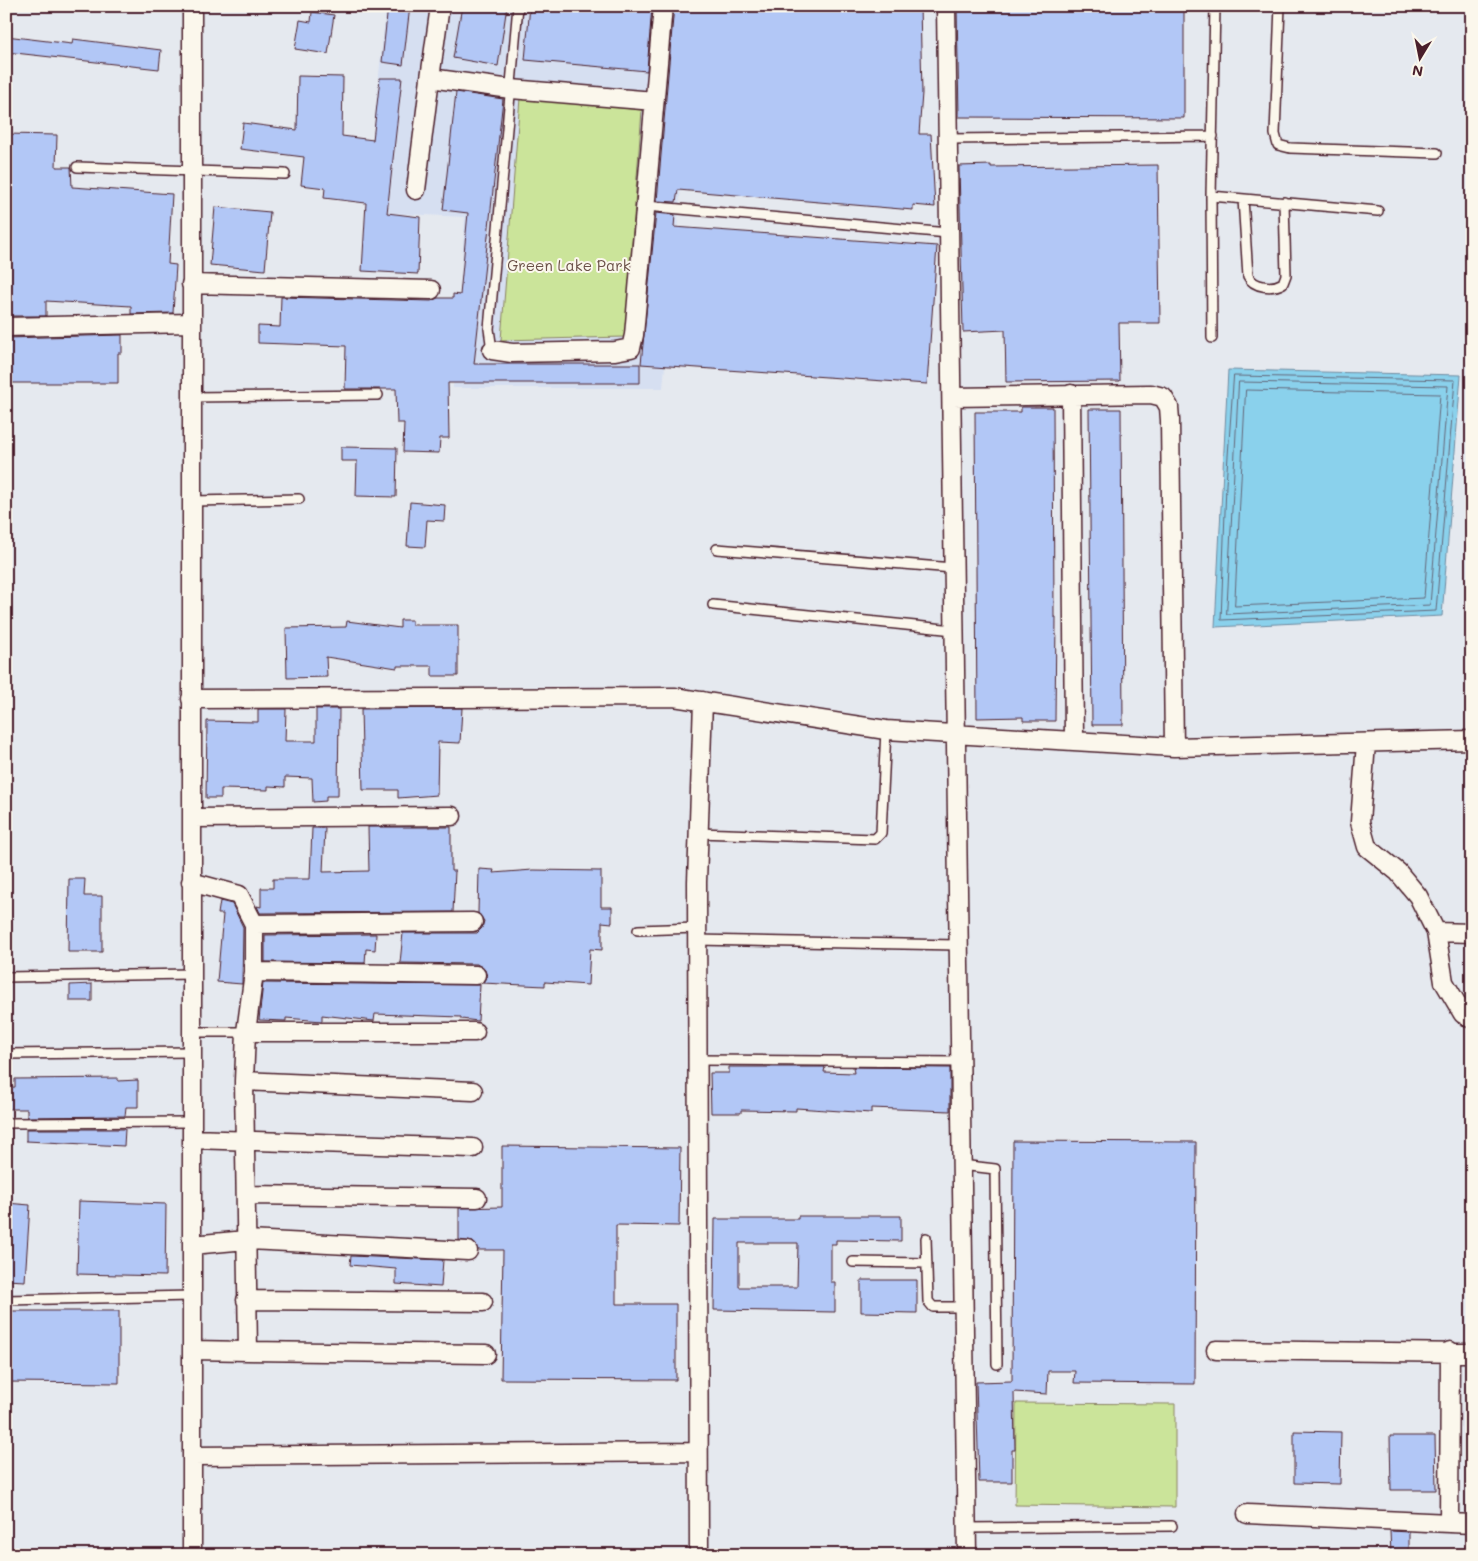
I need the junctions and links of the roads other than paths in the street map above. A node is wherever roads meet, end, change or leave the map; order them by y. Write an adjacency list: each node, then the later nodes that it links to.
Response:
1 (192, 6): 15 (street)
2 (440, 6): 8 (street)
3 (518, 6): 9 (lane)
4 (663, 6): 10 (street)
5 (946, 6): 12 (street)
6 (1215, 6): 11 (lane)
7 (1280, 6): 13 (lane)
8 (430, 78): 9 (street); 17 (street)
9 (512, 89): 10 (street); 29 (lane)
10 (654, 101): 21 (street)
11 (1213, 136): 12 (lane); 18 (lane)
12 (947, 139): 23 (street)
13 (1437, 153)
14 (77, 167): 15 (lane)
15 (191, 171): 16 (lane); 24 (street)
16 (285, 174)
17 (416, 190)
18 (1211, 196): 19 (lane); 28 (lane)
19 (1244, 199): 20 (lane); 20 (lane)
20 (1284, 202): 22 (lane)
21 (646, 206): 23 (lane); 29 (street)
22 (1378, 211)
23 (948, 233): 33 (street)
24 (191, 284): 25 (street); 26 (street)
25 (431, 290)
26 (191, 323): 27 (street); 32 (street)
27 (6, 327)
28 (1212, 338)
29 (492, 350)
30 (1070, 394): 33 (street); 44 (street); 47 (street)
31 (378, 395): 32 (lane)
32 (191, 397): 35 (street)
33 (952, 397): 37 (street)
34 (299, 499): 35 (lane)
35 (191, 501): 40 (street)
36 (717, 549): 37 (lane)
37 (953, 568): 39 (street)
38 (713, 605): 39 (lane)
39 (954, 630): 43 (street)
40 (191, 699): 41 (street); 49 (street)
41 (703, 700): 42 (street); 50 (street)
42 (886, 730): 43 (street); 50 (lane)
43 (954, 733): 44 (street); 58 (street)
44 (1074, 739): 47 (street)
45 (1472, 740): 46 (street)
46 (1366, 742): 47 (street); 55 (street)
47 (1174, 747)
48 (452, 816): 49 (street)
49 (192, 818): 51 (street)
50 (699, 833): 57 (street)
51 (192, 882): 53 (street); 60 (street)
52 (473, 922): 53 (street)
53 (254, 924): 59 (street)
54 (638, 930): 57 (lane)
55 (1436, 932): 56 (street); 63 (street)
56 (1472, 933)
57 (697, 934): 58 (lane); 69 (street)
58 (957, 945): 70 (street)
59 (254, 972): 61 (street); 65 (street)
60 (192, 974): 62 (lane); 64 (street)
61 (476, 975)
62 (6, 978)
63 (1472, 1019)
64 (192, 1032): 65 (lane); 67 (street)
65 (246, 1032): 66 (street); 71 (street)
66 (475, 1032)
67 (192, 1052): 68 (lane); 74 (street)
68 (6, 1054)
69 (699, 1060): 70 (lane); 98 (street)
70 (959, 1062): 77 (street)
71 (244, 1081): 72 (street); 75 (street)
72 (473, 1091)
73 (6, 1123): 74 (lane)
74 (192, 1131): 75 (street); 82 (street)
75 (245, 1140): 76 (street); 78 (street)
76 (473, 1148)
77 (960, 1165): 90 (street); 97 (lane)
78 (246, 1195): 79 (street); 81 (street)
79 (477, 1198)
80 (926, 1238): 85 (lane)
81 (246, 1240): 82 (street); 83 (street); 88 (street)
82 (192, 1245): 86 (street)
83 (468, 1251)
84 (853, 1262): 85 (lane)
85 (926, 1263): 90 (lane)
86 (192, 1296): 87 (lane); 91 (street)
87 (6, 1300)
88 (246, 1300): 89 (street); 93 (street)
89 (483, 1302)
90 (962, 1307): 104 (street)
91 (192, 1350): 93 (street); 99 (street)
92 (1216, 1350): 94 (street)
93 (248, 1351): 96 (street)
94 (1450, 1351): 95 (street); 101 (street)
95 (1472, 1352)
96 (486, 1354)
97 (997, 1364)
98 (698, 1452): 99 (street); 106 (street)
99 (192, 1456): 105 (street)
100 (1246, 1514): 101 (street)
101 (1449, 1523): 102 (street)
102 (1472, 1524)
103 (1172, 1526): 104 (lane)
104 (966, 1528): 107 (street)
105 (192, 1555)
106 (699, 1555)
107 (966, 1555)

